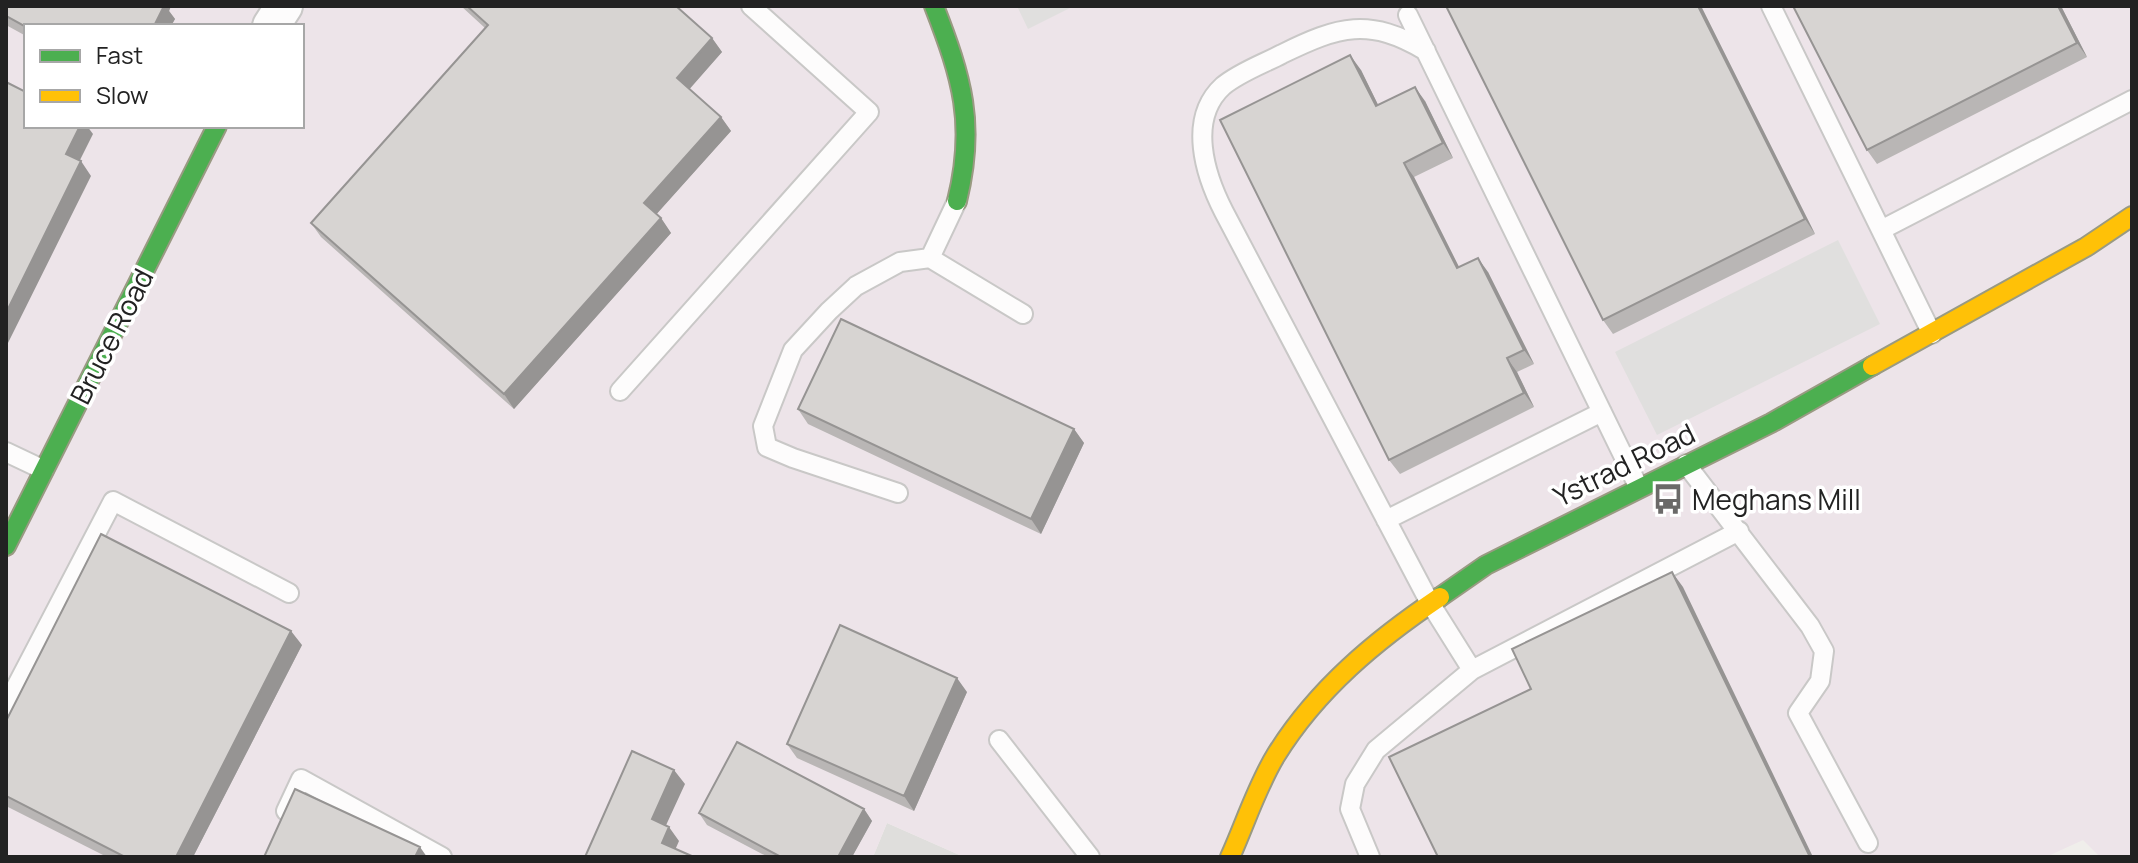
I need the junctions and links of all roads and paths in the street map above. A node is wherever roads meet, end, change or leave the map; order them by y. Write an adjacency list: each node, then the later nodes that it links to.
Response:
1 (284, 6): 6 (street)
2 (751, 6): 16 (lane)
3 (934, 6): 10 (street)
4 (1771, 6): 12 (lane)
5 (1408, 15): 7 (lane)
6 (272, 24)
7 (1426, 51): 17 (lane); 23 (lane)
8 (2132, 100): 12 (lane)
9 (216, 128): 20 (street, Bruce Road)
10 (957, 201): 13 (lane)
11 (2132, 216): 15 (street, Ystrad Road)
12 (1881, 230): 15 (lane)
13 (930, 258): 14 (lane); 22 (lane)
14 (1023, 314)
15 (1932, 334): 19 (street, Ystrad Road)
16 (620, 391)
17 (1602, 412): 21 (lane); 23 (lane)
18 (6, 452): 20 (lane)
19 (1686, 464): 21 (street, Ystrad Road); 24 (lane)
20 (44, 470): 25 (street, Bruce Road)
21 (1639, 488): 27 (street, Ystrad Road)
22 (898, 493)
23 (1386, 520): 27 (lane)
24 (1739, 531): 28 (lane); 32 (lane)
25 (6, 546)
26 (289, 593): 29 (lane)
27 (1430, 603): 28 (lane); 35 (street, Ystrad Road)
28 (1472, 670): 36 (lane)
29 (6, 706)
30 (999, 740): 34 (lane)
31 (277, 831): 33 (lane)
32 (1868, 843)
33 (442, 857)
34 (1090, 857)
35 (1230, 857)
36 (1370, 857)

